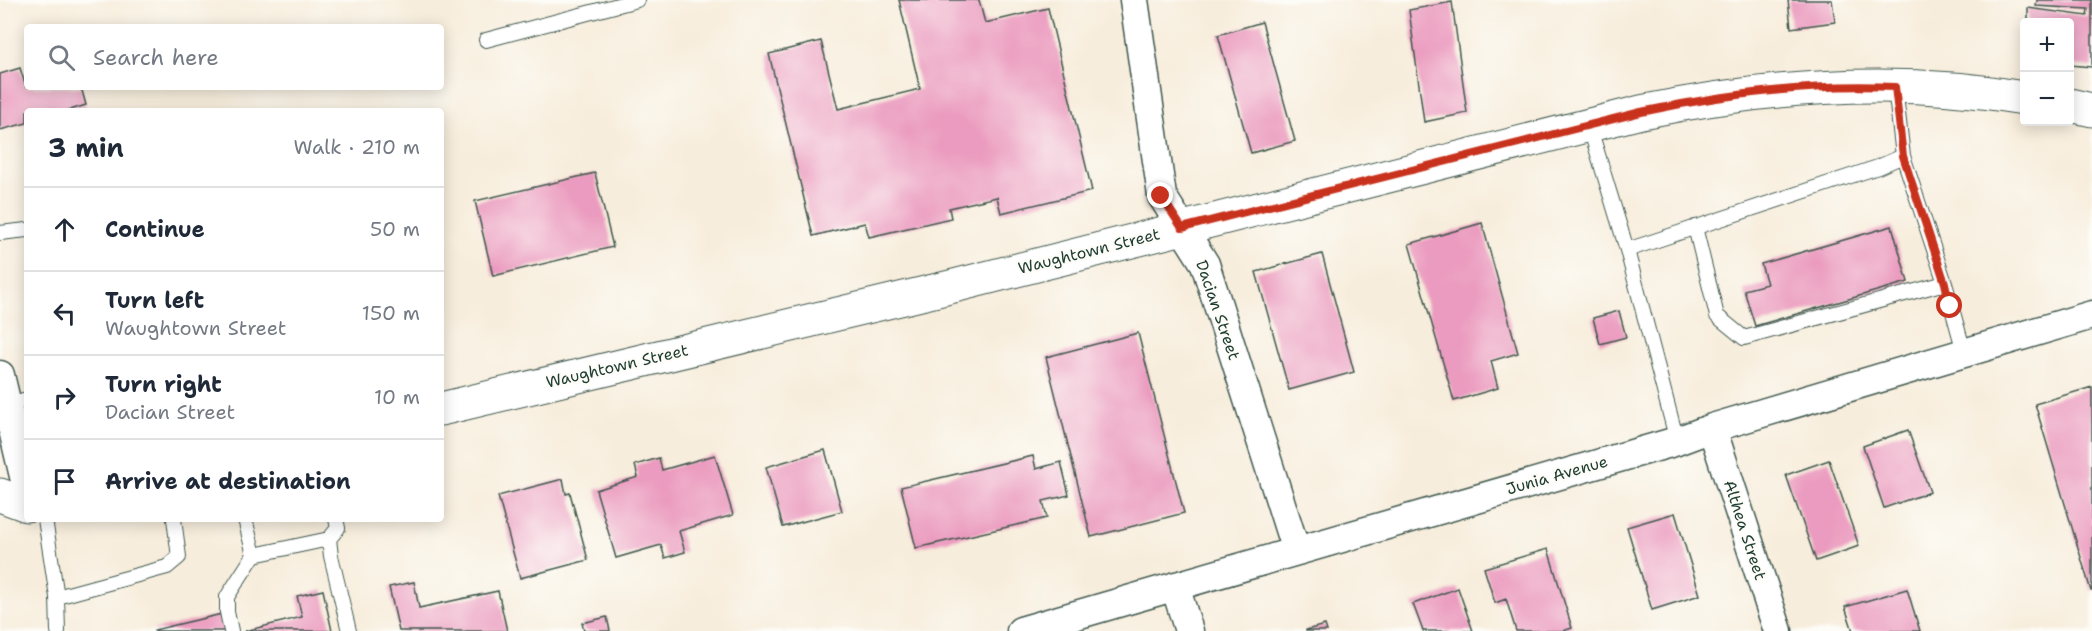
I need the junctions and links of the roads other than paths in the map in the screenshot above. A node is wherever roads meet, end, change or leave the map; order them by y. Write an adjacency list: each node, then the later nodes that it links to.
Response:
1 (637, 0): 3 (lane)
2 (1134, 0): 11 (street, Dacian Street)
3 (486, 40)
4 (1895, 87): 5 (main road, Waughtown Street); 8 (main road, Waughtown Street); 9 (lane)
5 (2020, 97)
6 (2074, 106): 7 (main road)
7 (2092, 110)
8 (1589, 125): 11 (main road, Waughtown Street); 14 (lane)
9 (1903, 156): 10 (lane); 15 (lane)
10 (1695, 227): 14 (lane); 15 (lane)
11 (1182, 228): 20 (main road, Waughtown Street); 33 (street, Dacian Street)
12 (24, 230): 13 (lane)
13 (0, 233)
14 (1627, 250): 22 (lane)
15 (1945, 283): 17 (lane)
16 (2092, 315): 17 (street, Junia Avenue)
17 (1964, 352): 21 (street, Junia Avenue)
18 (0, 375): 19 (street)
19 (17, 402): 23 (street)
20 (444, 408)
21 (1712, 428): 22 (street, Junia Avenue); 42 (street, Althea Street)
22 (1677, 441): 33 (street, Junia Avenue)
23 (24, 463)
24 (0, 495): 25 (main road)
25 (24, 505)
26 (24, 507): 27 (main road)
27 (0, 514)
28 (45, 522): 36 (lane)
29 (174, 522): 36 (lane)
30 (246, 522): 34 (lane)
31 (337, 522): 32 (lane)
32 (329, 539): 34 (lane); 39 (lane)
33 (1296, 551): 35 (street, Junia Avenue)
34 (254, 555): 38 (lane)
35 (1175, 586): 40 (street, Junia Avenue); 41 (street)
36 (57, 597): 37 (lane)
37 (57, 631)
38 (231, 631)
39 (349, 631)
40 (1021, 631)
41 (1189, 631)
42 (1778, 631)

